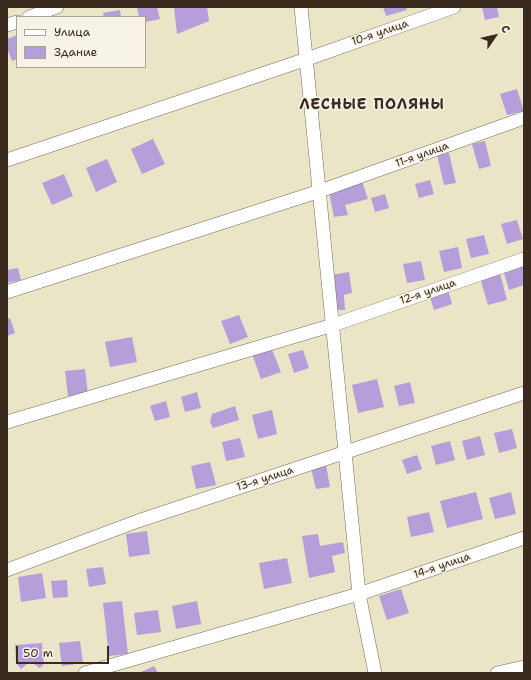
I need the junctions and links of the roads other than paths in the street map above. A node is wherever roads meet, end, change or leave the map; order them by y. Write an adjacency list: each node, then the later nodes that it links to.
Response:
1 (57, 7): 4 (street)
2 (302, 7): 5 (street)
3 (454, 7): 5 (street, 10-я улица)
4 (32, 16)
5 (307, 59): 7 (street, 10-я улица); 8 (street)
6 (524, 118): 8 (street, 11-я улица)
7 (7, 160)
8 (320, 191): 10 (street, 11-я улица); 11 (street)
9 (524, 259): 11 (street, 12-я улица)
10 (7, 292)
11 (333, 325): 13 (street, 12-я улица); 14 (street)
12 (524, 393): 14 (street, 13-я улица)
13 (7, 422)
14 (345, 452): 16 (street, 13-я улица); 17 (street)
15 (524, 538): 17 (street, 14-я улица)
16 (7, 570)
17 (359, 594): 19 (street, 14-я улица); 20 (street)
18 (524, 667): 21 (street)
19 (85, 673)
20 (375, 673)
21 (497, 673)

